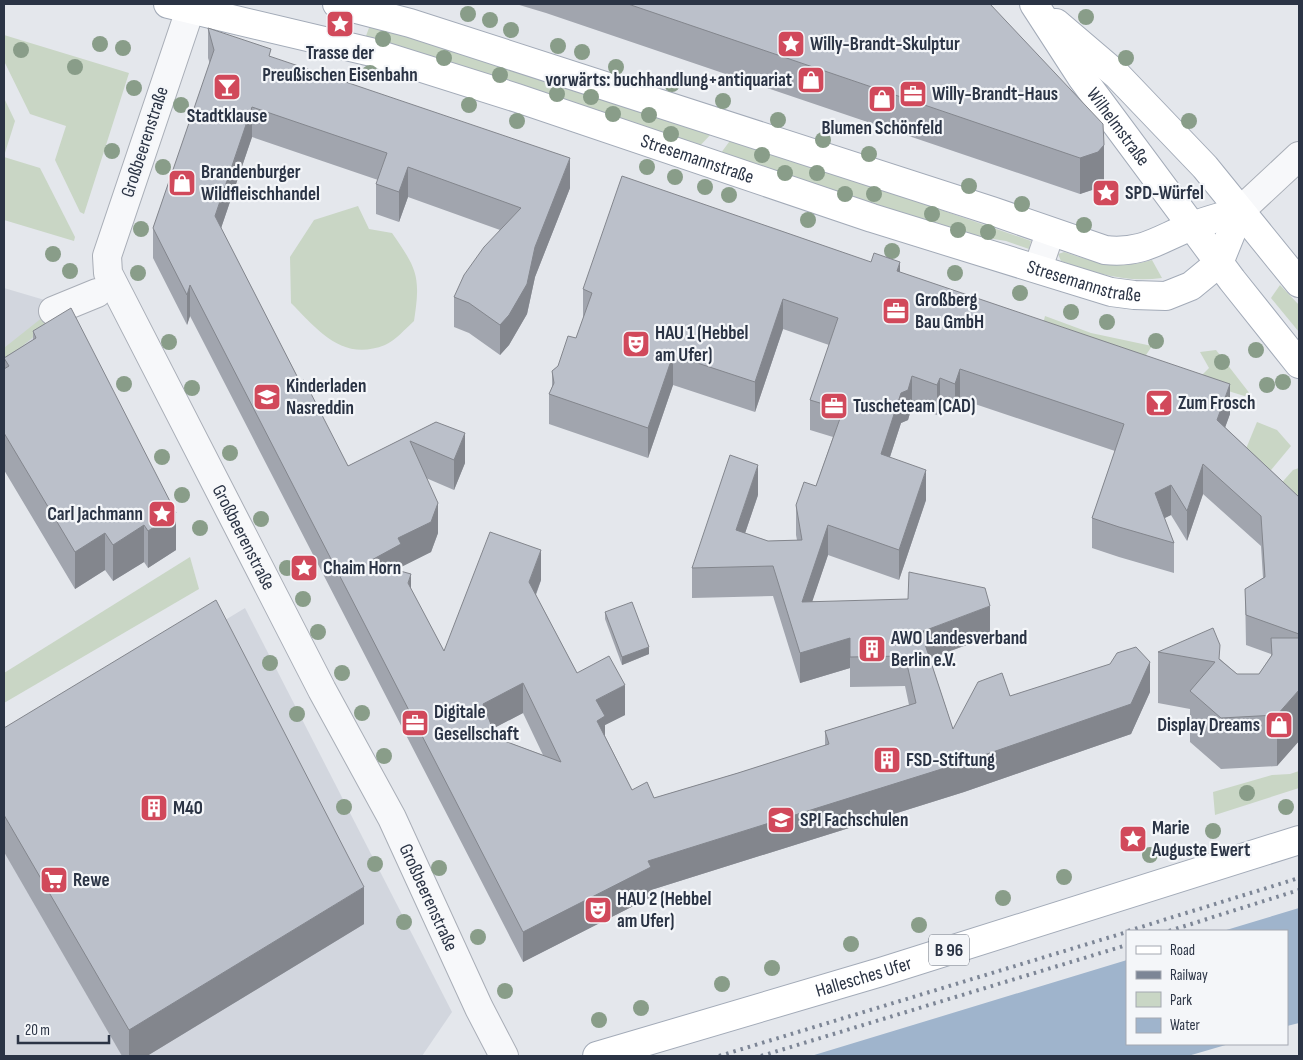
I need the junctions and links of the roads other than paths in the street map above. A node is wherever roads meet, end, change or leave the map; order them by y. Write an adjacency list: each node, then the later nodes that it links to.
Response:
1 (337, 4): 7 (main road, Stresemannstraße)
2 (1034, 4): 5 (main road, Wilhelmstraße); 6 (main road, Wilhelmstraße)
3 (183, 6): 9 (main road, Stresemannstraße); 15 (street, Großbeerenstraße)
4 (1299, 156): 5 (street)
5 (1240, 211): 6 (main road, Stresemannstraße); 8 (main road); 10 (main road, Wilhelmstraße)
6 (1192, 226): 7 (main road, Stresemannstraße); 8 (main road, Wilhelmstraße)
7 (1050, 233): 9 (street)
8 (1219, 263): 9 (main road, Stresemannstraße); 13 (main road, Wilhelmstraße)
9 (1038, 268)
10 (1299, 283)
11 (97, 293): 12 (street)
12 (53, 311)
13 (1299, 364)
14 (1299, 840): 16 (main road, Hallesches Ufer / B 96)
15 (504, 1056)
16 (597, 1056)

